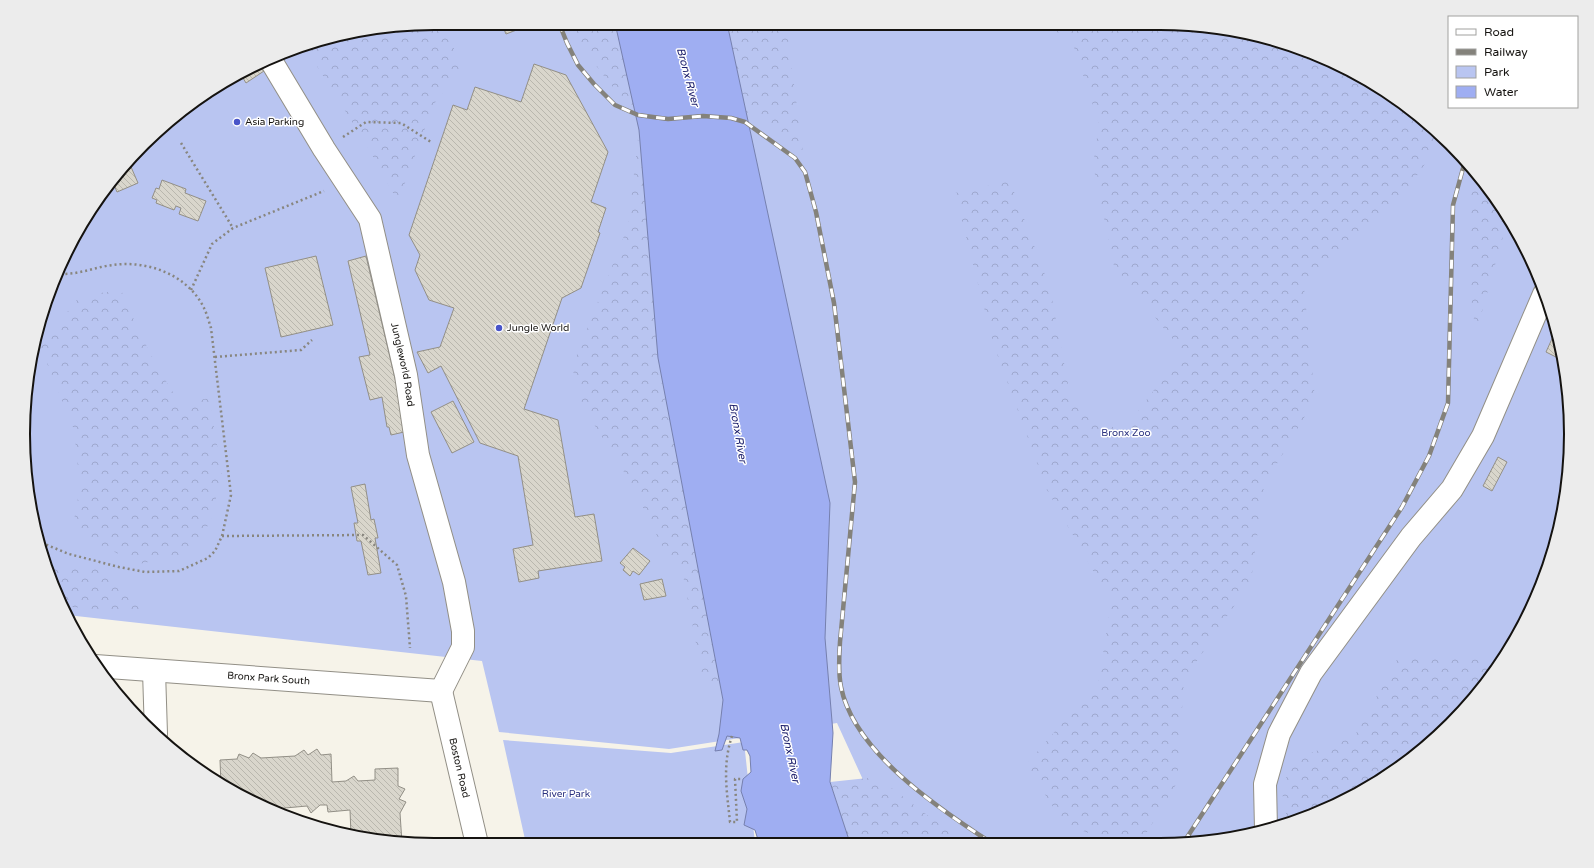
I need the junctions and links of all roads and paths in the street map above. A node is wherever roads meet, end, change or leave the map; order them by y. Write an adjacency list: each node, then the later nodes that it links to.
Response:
1 (273, 64): 4 (street, Jungleworld Road)
2 (431, 142): 4 (path)
3 (181, 143): 6 (path)
4 (324, 149): 5 (street, Jungleworld Road)
5 (346, 182): 6 (path); 17 (street, Jungleworld Road)
6 (234, 228): 8 (path)
7 (63, 274): 8 (path)
8 (190, 290): 11 (path)
9 (1541, 300): 21 (street)
10 (312, 340): 11 (path)
11 (215, 357): 12 (path)
12 (222, 536): 13 (path); 14 (path)
13 (46, 544)
14 (410, 648)
15 (104, 667): 16 (street, Bronx Park South)
16 (154, 671): 17 (street, Bronx Park South); 18 (street)
17 (441, 691): 22 (street, Boston Road)
18 (156, 727)
19 (732, 736): 20 (path)
20 (743, 779)
21 (1266, 824)
22 (476, 838)

